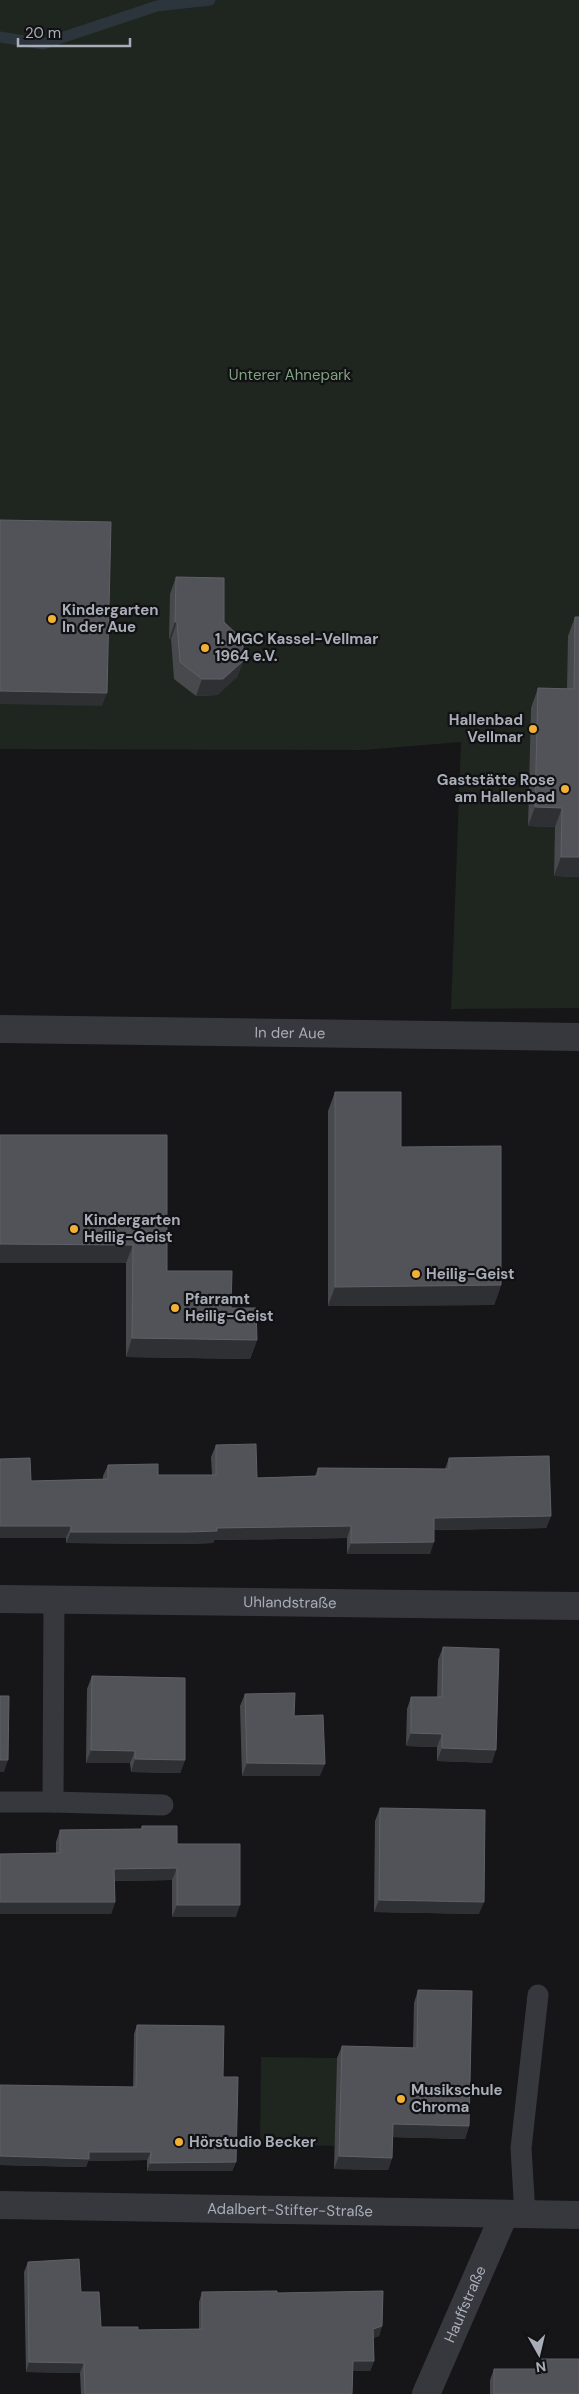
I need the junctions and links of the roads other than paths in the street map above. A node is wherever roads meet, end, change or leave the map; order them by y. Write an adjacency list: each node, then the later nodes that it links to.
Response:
1 (0, 1029): 2 (street, In der Aue)
2 (579, 1037)
3 (0, 1599): 4 (street, Uhlandstraße)
4 (54, 1600): 5 (street, Uhlandstraße); 7 (lane)
5 (579, 1606)
6 (0, 1802): 7 (lane)
7 (53, 1802): 8 (lane)
8 (163, 1805)
9 (538, 1995): 11 (lane)
10 (0, 2205): 11 (street, Adalbert-Stifter-Straße)
11 (514, 2215): 12 (street, Adalbert-Stifter-Straße); 13 (street, Hauffstraße)
12 (579, 2215)
13 (426, 2394)

